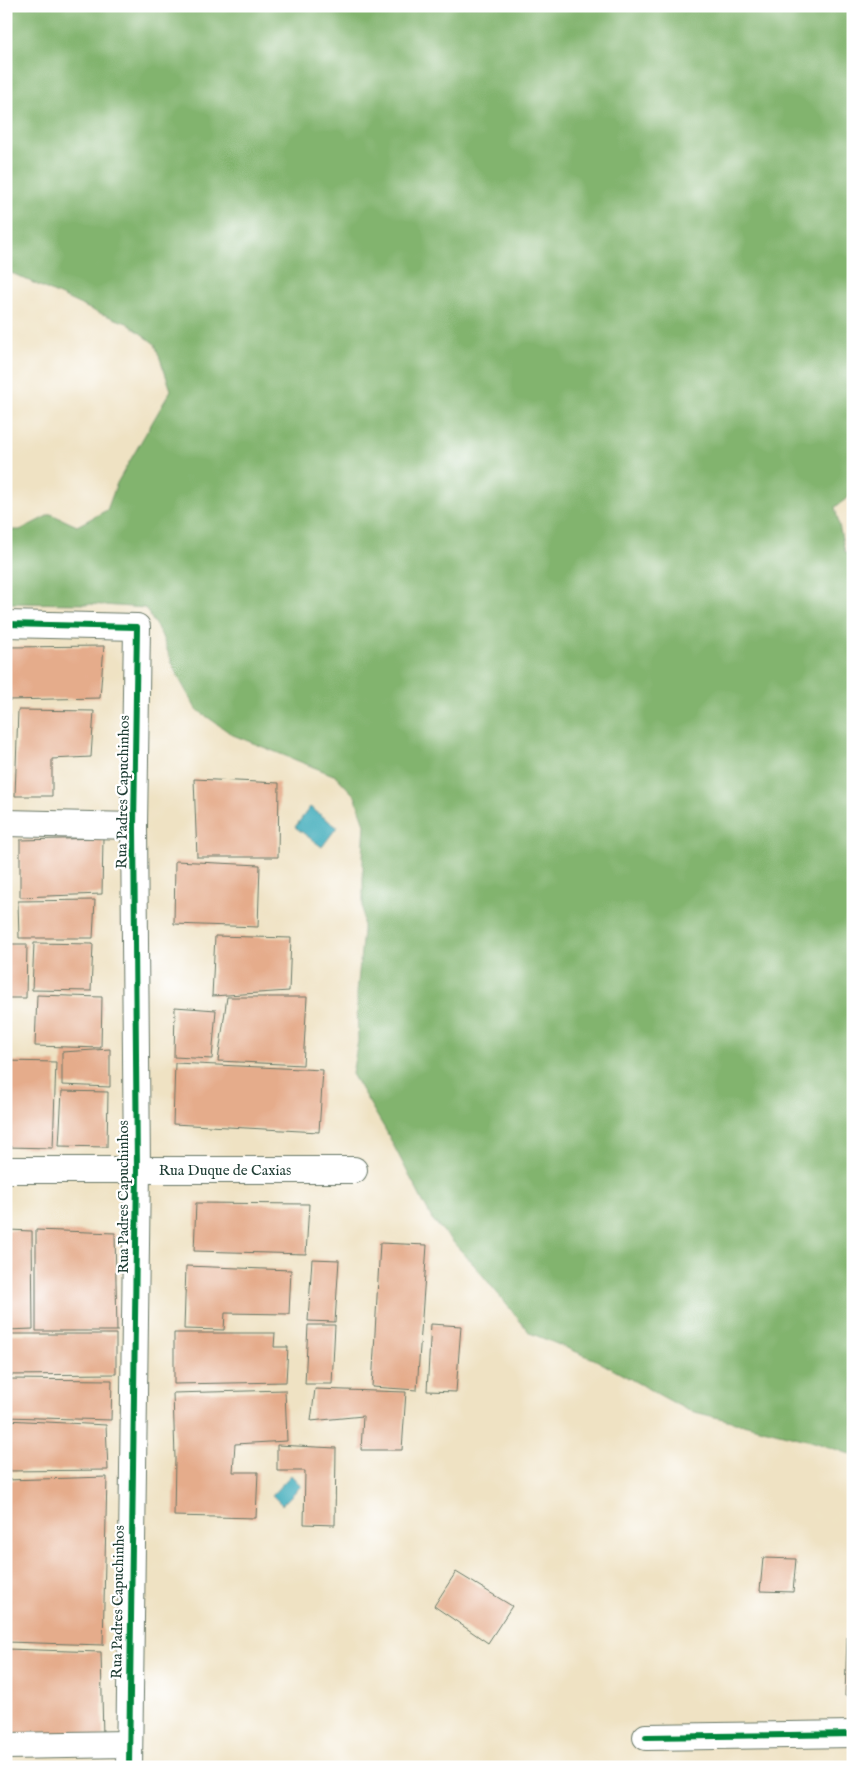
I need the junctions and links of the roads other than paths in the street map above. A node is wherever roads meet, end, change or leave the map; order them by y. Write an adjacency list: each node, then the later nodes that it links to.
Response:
1 (6, 624): 3 (street, Rua Padres Capuchinhos)
2 (6, 823): 3 (street)
3 (134, 826): 5 (street, Rua Padres Capuchinhos)
4 (6, 1170): 5 (street, Rua Duque de Caxias)
5 (137, 1170): 6 (street, Rua Duque de Caxias); 10 (street, Rua Padres Capuchinhos)
6 (354, 1170)
7 (853, 1734): 8 (street)
8 (646, 1737)
9 (6, 1746): 10 (street)
10 (129, 1756)

